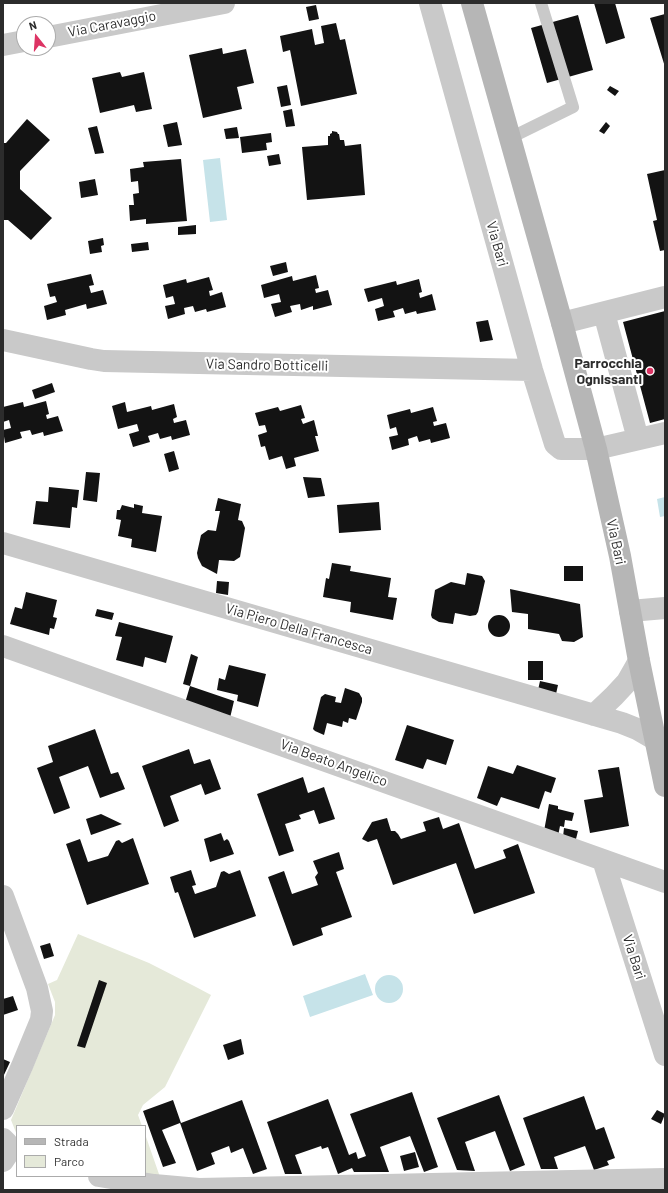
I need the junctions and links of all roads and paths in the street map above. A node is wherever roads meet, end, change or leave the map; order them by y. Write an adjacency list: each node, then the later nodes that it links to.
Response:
1 (224, 3): 5 (street, Via Caravaggio)
2 (430, 3): 13 (street, Via Bari)
3 (472, 3): 8 (main road, Via Bari)
4 (541, 3): 8 (lane)
5 (56, 35)
6 (16, 43): 7 (street)
7 (3, 45)
8 (510, 138): 11 (main road, Via Bari)
9 (665, 297): 10 (street)
10 (604, 313): 11 (street); 15 (street)
11 (562, 323): 16 (main road, Via Bari)
12 (3, 340): 13 (street, Via Sandro Botticelli)
13 (532, 370): 16 (street, Via Bari)
14 (665, 433): 15 (street)
15 (638, 439): 16 (street)
16 (596, 449): 19 (main road, Via Bari)
17 (3, 543): 22 (street, Via Piero Della Francesca)
18 (665, 608): 19 (street)
19 (630, 611): 21 (main road, Via Bari)
20 (3, 646): 25 (street, Via Beato Angelico)
21 (639, 661): 22 (street); 23 (main road, Via Bari)
22 (594, 715): 23 (street, Via Piero Della Francesca)
23 (656, 740): 24 (main road, Via Bari)
24 (665, 786)
25 (603, 860): 26 (street, Via Beato Angelico); 28 (street, Via Bari)
26 (665, 882)
27 (3, 896): 29 (street)
28 (665, 1055)
29 (3, 1108)
30 (104, 1177): 31 (street)
31 (665, 1179)

